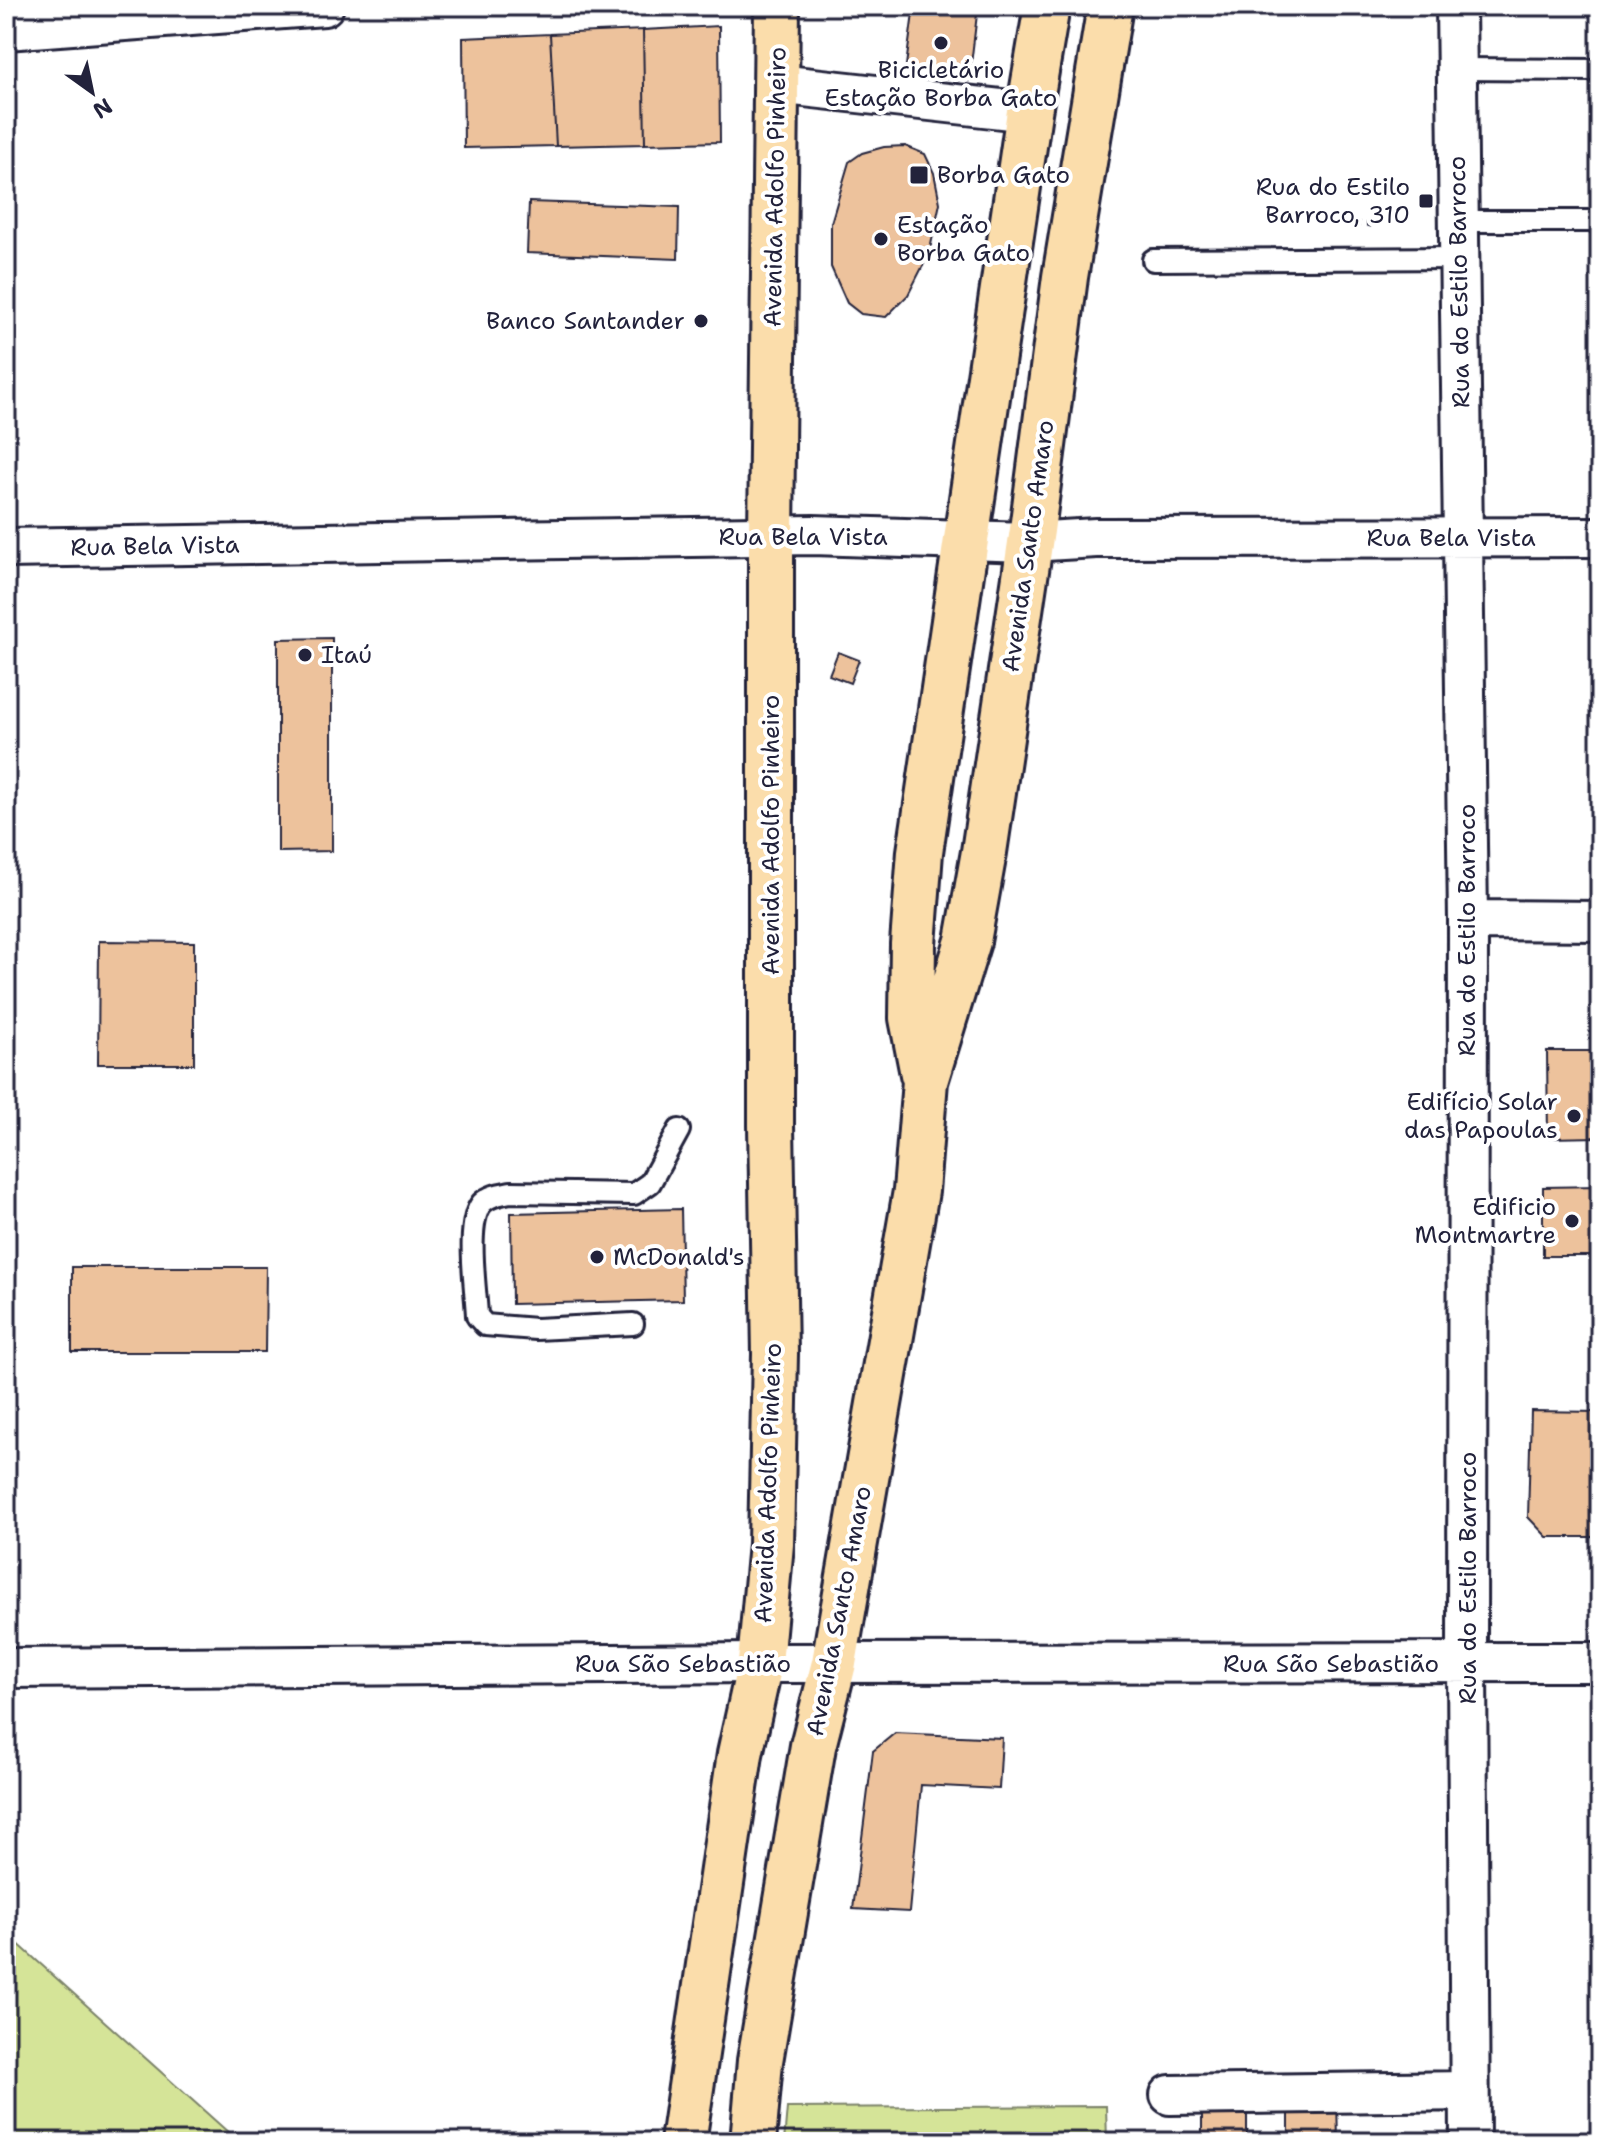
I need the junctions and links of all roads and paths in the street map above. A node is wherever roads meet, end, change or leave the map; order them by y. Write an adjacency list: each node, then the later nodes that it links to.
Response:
1 (324, 6): 6 (street)
2 (777, 6): 9 (main road, Avenida Adolfo Pinheiro)
3 (1047, 6): 10 (main road, Avenida Santo Amaro)
4 (1110, 6): 18 (main road, Avenida Santo Amaro)
5 (1456, 6): 7 (street, Rua do Estilo Barroco)
6 (6, 30)
7 (1456, 69): 8 (lane); 12 (street, Rua do Estilo Barroco)
8 (1600, 70)
9 (777, 84): 10 (street); 14 (main road, Avenida Adolfo Pinheiro)
10 (1029, 112): 16 (main road, Avenida Santo Amaro)
11 (1600, 221): 12 (lane)
12 (1458, 240): 13 (lane); 17 (street, Rua do Estilo Barroco)
13 (1153, 260)
14 (771, 536): 16 (street, Rua Bela Vista); 19 (street, Rua Bela Vista); 26 (main road, Avenida Adolfo Pinheiro)
15 (1600, 537): 17 (street, Rua Bela Vista)
16 (967, 539): 18 (street, Rua Bela Vista); 22 (main road, Avenida Santo Amaro)
17 (1462, 539): 18 (street, Rua Bela Vista); 20 (street, Rua do Estilo Barroco)
18 (1029, 542): 22 (main road, Avenida Santo Amaro)
19 (6, 548)
20 (1468, 920): 21 (street); 28 (street, Rua do Estilo Barroco)
21 (1600, 921)
22 (925, 1081): 27 (main road, Avenida Santo Amaro)
23 (679, 1130): 24 (lane)
24 (633, 1324)
25 (1600, 1662): 28 (street, Rua São Sebastião)
26 (760, 1663): 27 (street, Rua São Sebastião); 29 (street, Rua São Sebastião); 32 (main road)
27 (834, 1663): 28 (street, Rua São Sebastião); 33 (main road, Avenida Santo Amaro)
28 (1467, 1664): 30 (street, Rua do Estilo Barroco)
29 (6, 1668)
30 (1469, 2091): 31 (street); 34 (street, Rua do Estilo Barroco)
31 (1170, 2095)
32 (683, 2142)
33 (753, 2142)
34 (1470, 2142)

